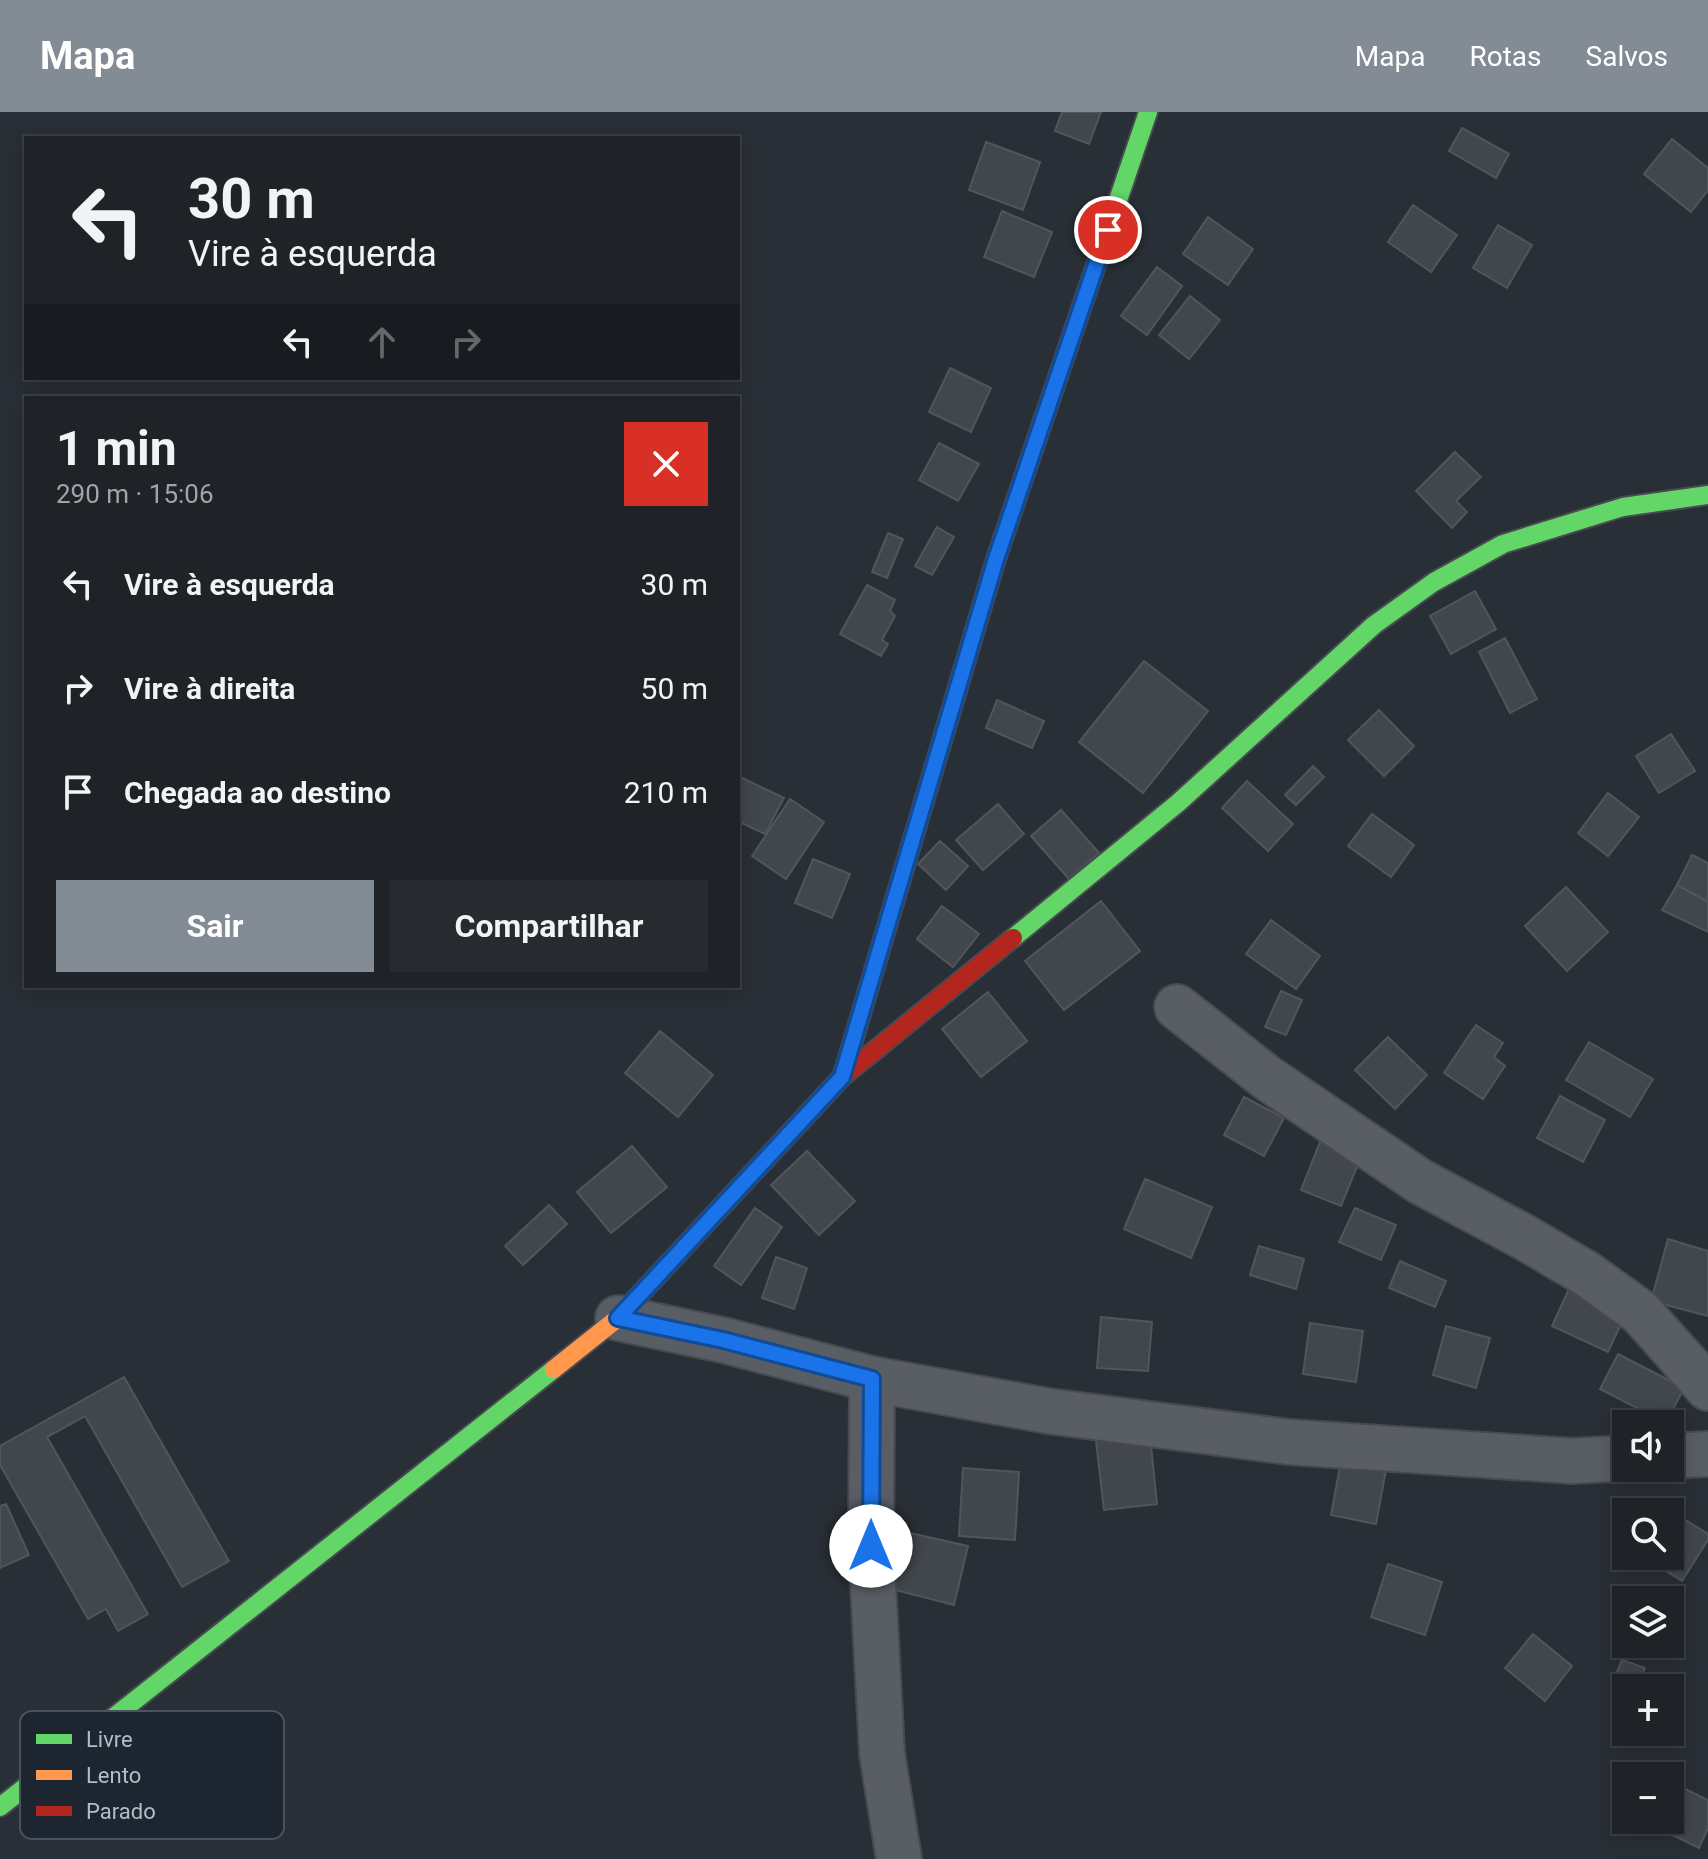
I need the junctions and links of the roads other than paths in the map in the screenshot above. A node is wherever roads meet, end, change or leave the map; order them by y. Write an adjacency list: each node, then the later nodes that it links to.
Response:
1 (1148, 112): 4 (street)
2 (1708, 495): 4 (street)
3 (1177, 1007): 7 (street)
4 (842, 1077): 5 (street)
5 (618, 1318): 6 (street); 11 (street)
6 (872, 1379): 10 (street); 14 (street)
7 (1708, 1388)
8 (1708, 1454): 9 (street)
9 (1684, 1455)
10 (1612, 1459)
11 (120, 1711)
12 (20, 1790): 13 (street)
13 (2, 1804)
14 (899, 1859)

